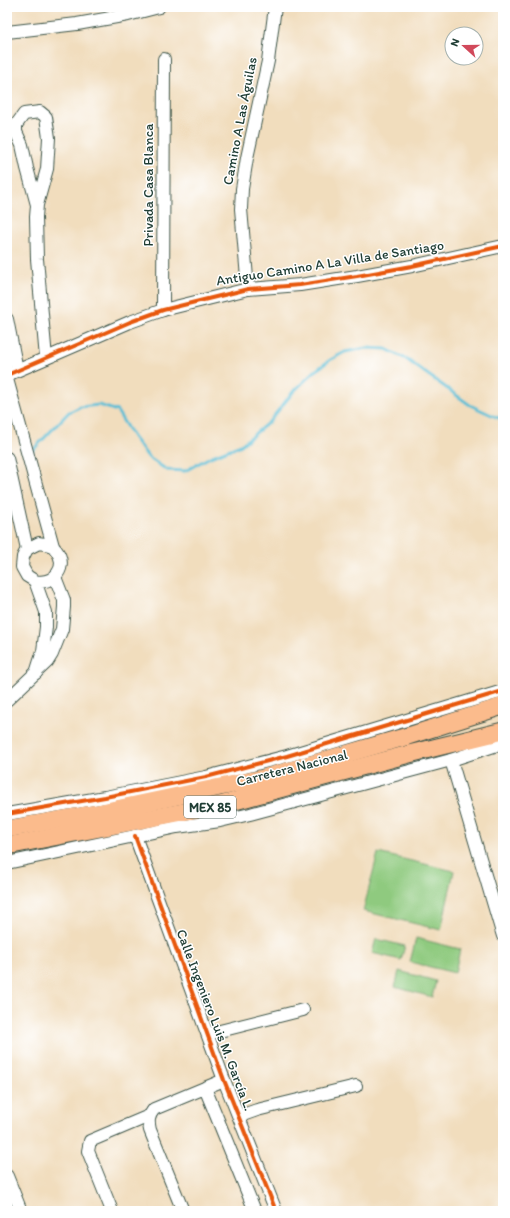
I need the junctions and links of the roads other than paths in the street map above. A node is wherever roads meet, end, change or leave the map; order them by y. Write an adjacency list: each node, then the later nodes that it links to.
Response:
1 (159, 7): 3 (street)
2 (275, 7): 7 (street, Camino A Las Águilas)
3 (7, 32)
4 (164, 59): 8 (street, Privada Casa Blanca)
5 (38, 205): 5 (street); 10 (street)
6 (503, 246): 7 (street, Antiguo Camino A La Villa de Santiago)
7 (248, 289): 8 (street, Antiguo Camino A La Villa de Santiago)
8 (163, 310): 10 (street, Antiguo Camino A La Villa de Santiago)
9 (7, 320): 11 (street)
10 (46, 358): 11 (street, Antiguo Camino A La Villa de Santiago)
11 (12, 373)
12 (7, 379): 14 (street)
13 (7, 458): 15 (street)
14 (52, 546): 15 (street); 16 (street)
15 (27, 549): 17 (street)
16 (55, 577): 17 (street); 18 (street)
17 (35, 581): 18 (street)
18 (36, 673): 20 (street)
19 (503, 691): 25 (street, MEX 85)
20 (7, 700)
21 (503, 706): 26 (highway, Carretera Nacional / MEX 85)
22 (503, 731): 28 (highway, Carretera Nacional / MEX 85)
23 (503, 743): 24 (street, MEX 85)
24 (451, 760): 27 (street, MEX 85); 30 (street)
25 (7, 814)
26 (7, 829)
27 (135, 836): 29 (street, MEX 85); 32 (street, Calle Ingeniero Luis M. García L.)
28 (7, 846)
29 (7, 863)
30 (503, 936)
31 (303, 1010): 32 (street)
32 (208, 1034): 33 (street, Calle Ingeniero Luis M. García L.)
33 (224, 1080): 35 (street); 37 (street, Calle Ingeniero Luis M. García L.)
34 (356, 1086): 37 (street)
35 (205, 1088): 36 (street); 42 (street)
36 (149, 1116): 40 (street); 41 (street)
37 (240, 1116): 43 (street, Calle Ingeniero Luis M. García L.)
38 (7, 1176): 39 (street)
39 (21, 1211)
40 (112, 1211)
41 (183, 1211)
42 (255, 1211)
43 (276, 1211)

